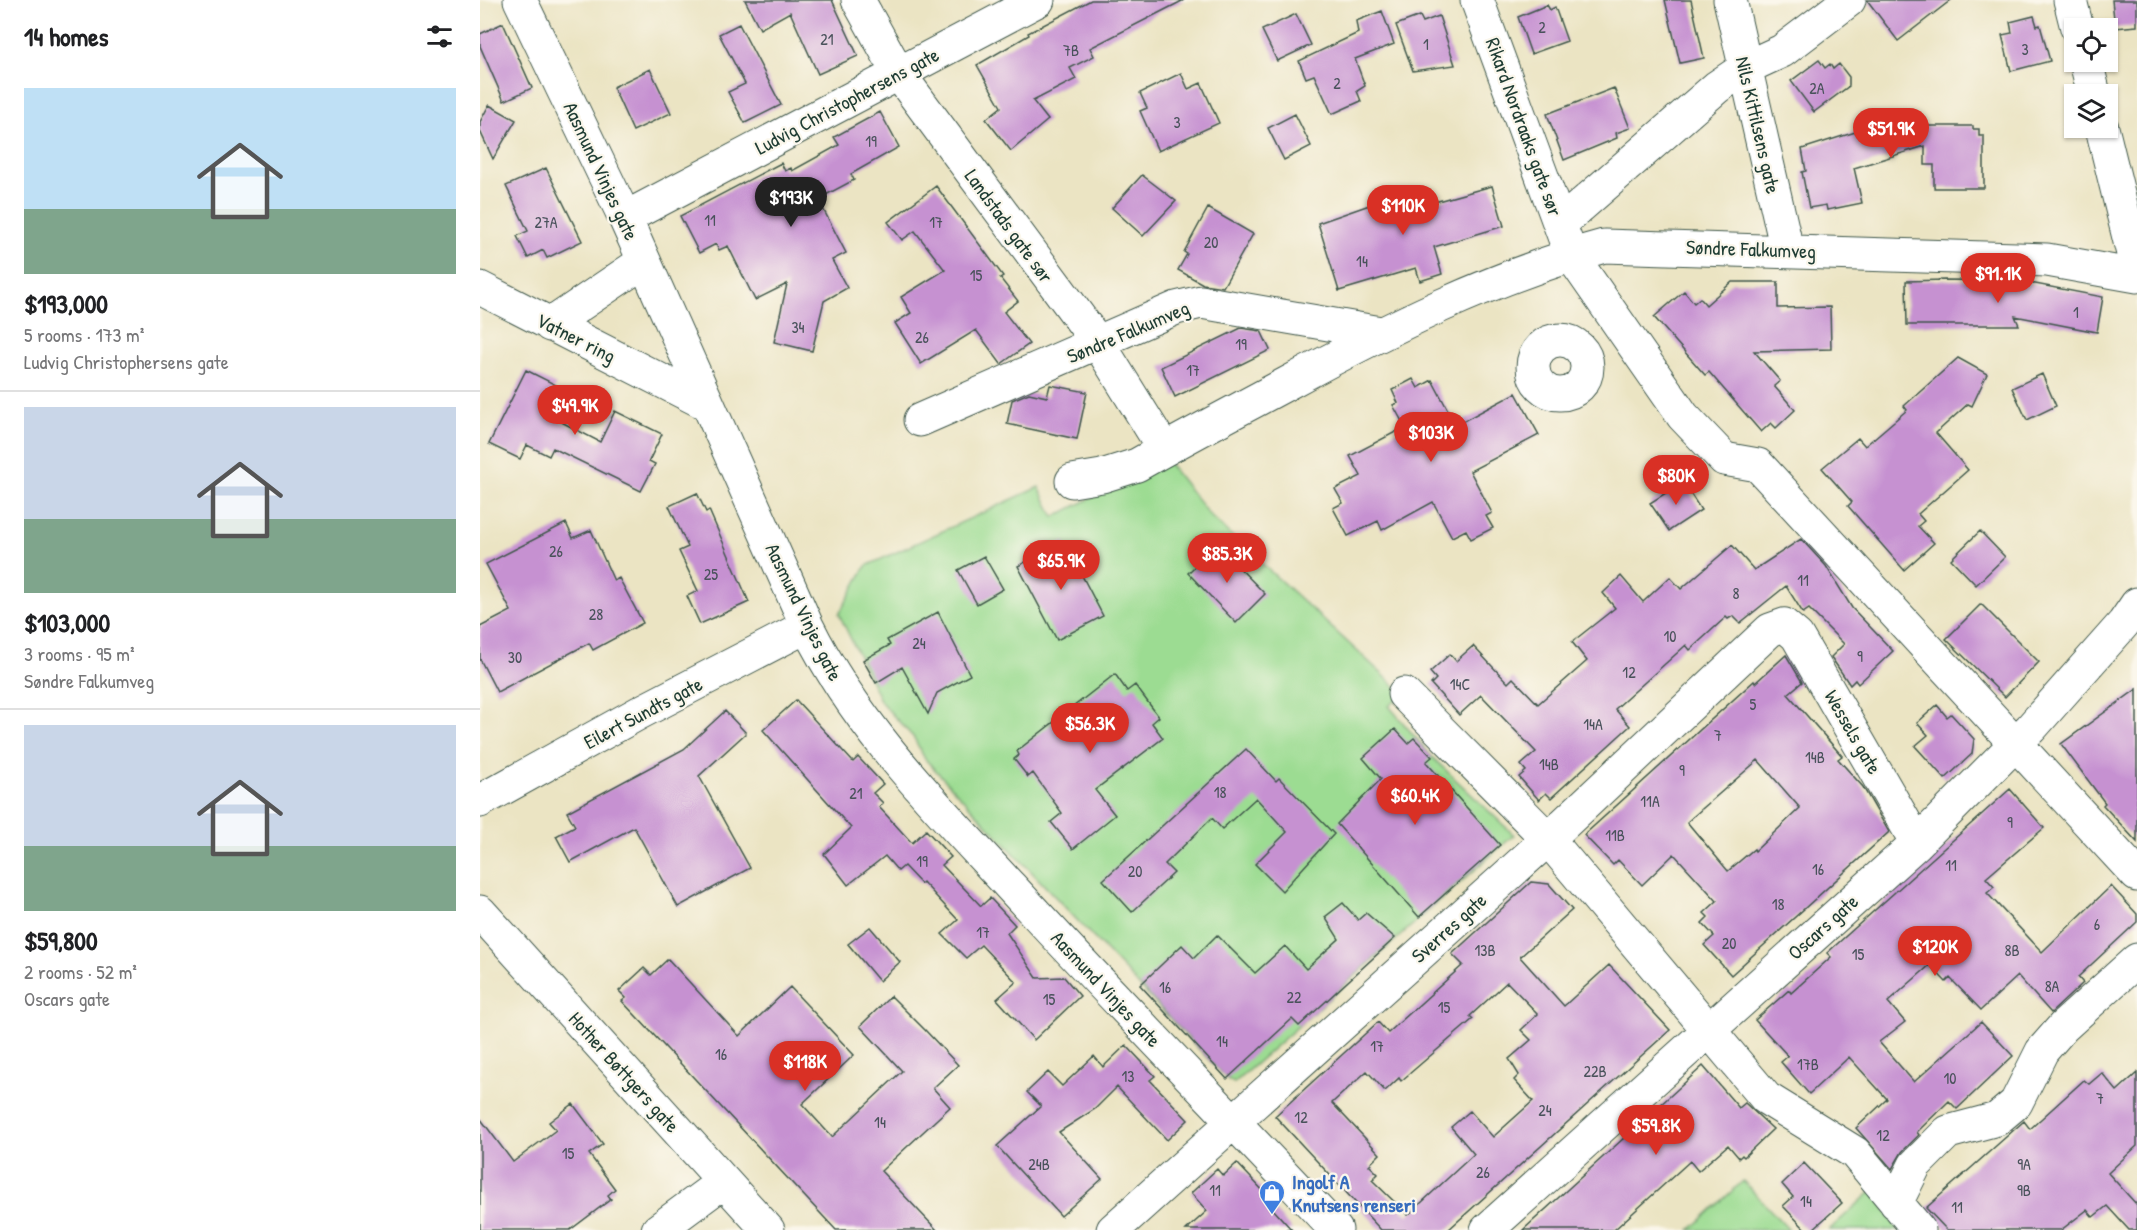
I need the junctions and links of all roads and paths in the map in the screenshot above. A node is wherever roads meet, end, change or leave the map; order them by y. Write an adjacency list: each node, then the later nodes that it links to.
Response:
1 (520, 0): 12 (street, Aasmund Vinjes gate)
2 (858, 0): 10 (street, Landstads gate sør)
3 (1038, 0): 10 (street, Ludvig Christophersens gate)
4 (1477, 0): 13 (street, Rikard Nordraaks gate sør)
5 (1730, 0): 9 (street, Nils Kittilsens gate)
6 (1849, 0): 9 (street)
7 (2070, 0): 8 (street)
8 (2075, 18)
9 (1745, 68): 13 (street); 14 (street, Nils Kittilsens gate)
10 (899, 74): 12 (street, Ludvig Christophersens gate); 22 (street, Landstads gate sør)
11 (2104, 138): 17 (street)
12 (625, 218): 16 (street, Aasmund Vinjes gate)
13 (1560, 224): 15 (street, Rikard Nordraaks gate sør)
14 (1787, 250): 15 (street, Søndre Falkumveg); 18 (street, Søndre Falkumveg)
15 (1571, 255): 21 (street, Søndre Falkumveg); 31 (street, Rikard Nordraaks gate sør)
16 (643, 262): 20 (street); 23 (street, Aasmund Vinjes gate)
17 (2137, 270)
18 (2137, 276)
19 (480, 288): 20 (street, Vatner ring)
20 (550, 325): 23 (street, Vatner ring)
21 (1381, 333): 22 (street, Søndre Falkumveg); 25 (street, Søndre Falkumveg)
22 (1099, 344): 24 (street, Søndre Falkumveg); 25 (street, Landstads gate sør)
23 (705, 402): 29 (street, Aasmund Vinjes gate)
24 (920, 420)
25 (1164, 449): 26 (street, Søndre Falkumveg)
26 (1072, 481)
27 (2137, 604): 31 (street, Oscars gate)
28 (1784, 625): 33 (street, Sverres gate); 34 (street, Wessels gate)
29 (807, 626): 32 (street, Eilert Sundts gate); 39 (street, Aasmund Vinjes gate)
30 (1404, 694): 33 (street)
31 (2015, 745): 34 (street, Oscars gate); 35 (street)
32 (480, 801)
33 (1548, 839): 38 (street); 39 (street, Sverres gate)
34 (1917, 843): 38 (street, Oscars gate)
35 (2137, 875)
36 (480, 912): 40 (street, Hother Bøttgers gate)
37 (2137, 960): 41 (street)
38 (1710, 1029): 41 (street); 46 (street, Oscars gate)
39 (1233, 1120): 44 (street, Sverres gate); 45 (street, Aasmund Vinjes gate)
40 (723, 1182): 42 (street); 43 (street, Hother Bøttgers gate)
41 (1896, 1203): 47 (street)
42 (657, 1230)
43 (768, 1230)
44 (1113, 1230)
45 (1336, 1230)
46 (1487, 1230)
47 (1919, 1230)

